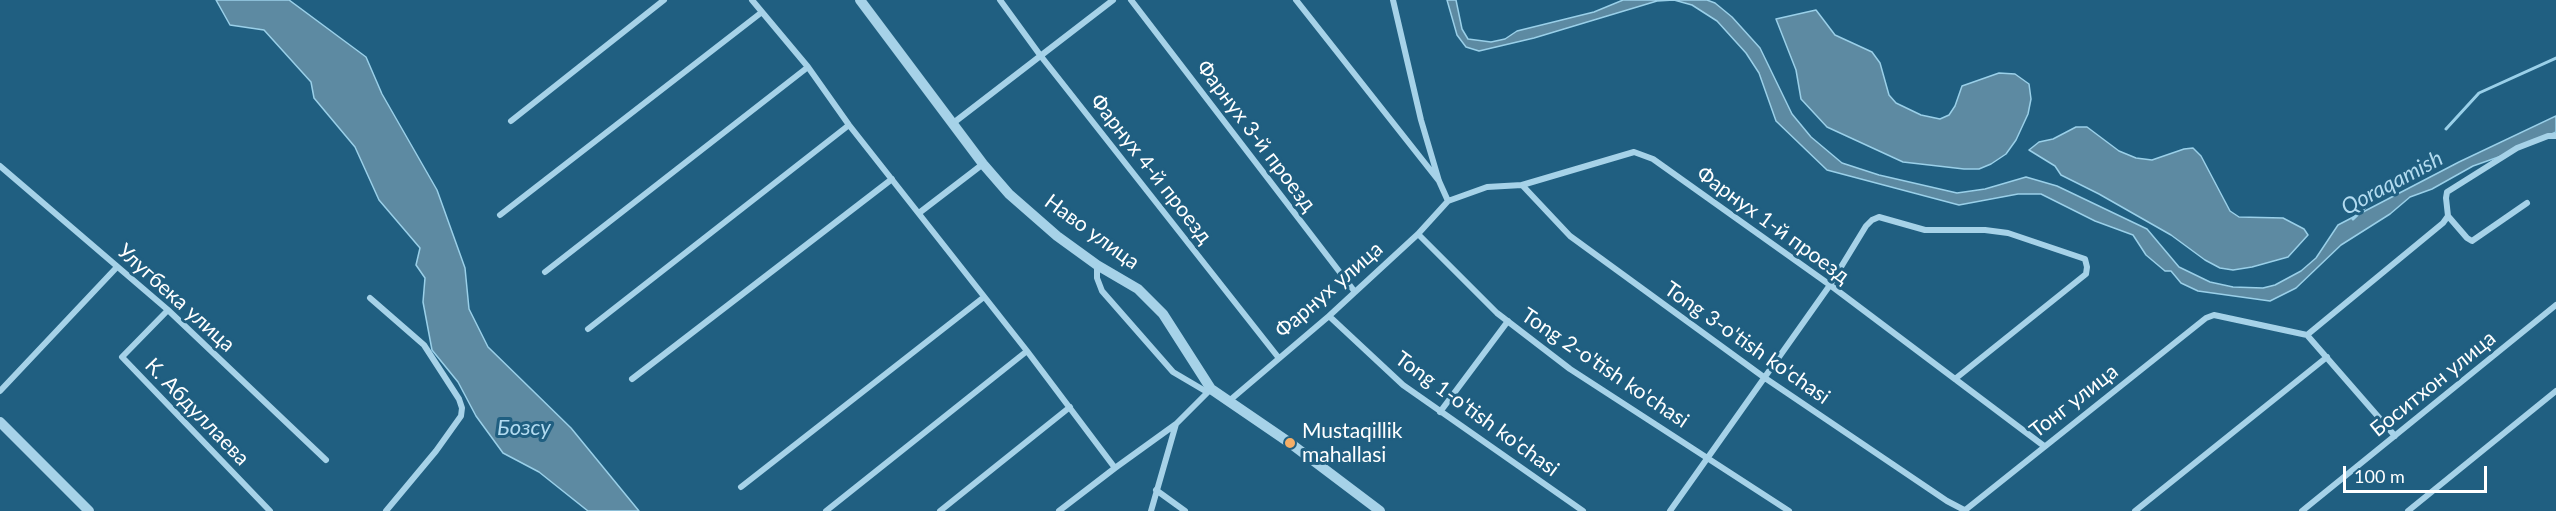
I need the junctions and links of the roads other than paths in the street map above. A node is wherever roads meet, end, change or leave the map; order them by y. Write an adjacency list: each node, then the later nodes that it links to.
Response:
1 (664, 0): 12 (street)
2 (752, 0): 9 (street)
3 (860, 0): 13 (street, Наво улица)
4 (1000, 0): 10 (street, Фарнух 4-й проезд)
5 (1113, 0): 10 (street)
6 (1131, 0): 31 (street, Фарнух 3-й проезд)
7 (1296, 0): 19 (street)
8 (1393, 0): 19 (street)
9 (762, 12): 11 (street); 24 (street)
10 (1040, 56): 13 (street); 41 (street, Фарнух 4-й проезд)
11 (808, 67): 14 (street); 29 (street)
12 (511, 121)
13 (952, 124): 16 (street, Наво улица)
14 (849, 125): 18 (street); 38 (street)
15 (2556, 136): 25 (street)
16 (983, 164): 23 (street); 27 (street, Наво улица)
17 (0, 166): 28 (street, Улугбека улица)
18 (892, 179): 23 (street); 44 (street)
19 (1439, 181): 21 (street)
20 (1522, 185): 21 (street, Фарнух 1-й проезд); 30 (street, Фарнух 1-й проезд); 43 (street, Tong 3-o'tish ko'chasi)
21 (1448, 201): 26 (street, Фарнух улица)
22 (2528, 203): 25 (street)
23 (919, 213): 32 (street)
24 (500, 215)
25 (2448, 216): 39 (street)
26 (1418, 234): 31 (street, Фарнух улица); 37 (street, Tong 2-o'tish ko'chasi)
27 (1096, 265): 46 (street, Наво улица); 46 (street)
28 (117, 267): 35 (street, Улугбека улица); 47 (street)
29 (545, 272)
30 (1830, 285): 43 (street); 45 (street, Фарнух 1-й проезд); 45 (street)
31 (1355, 292): 36 (street, Фарнух улица)
32 (984, 297): 40 (street); 59 (street)
33 (370, 298): 63 (street)
34 (2556, 305): 54 (street, Боситхон улица)
35 (168, 310): 57 (street, Улугбека улица); 62 (street, К. Абдуллаева)
36 (1329, 316): 41 (street, Фарнух улица); 51 (street, Tong 1-o'tish ko'chasi)
37 (1508, 321): 51 (street); 56 (street, Tong 2-o'tish ko'chasi)
38 (588, 329)
39 (2307, 335): 42 (street); 55 (street, Тонг улица)
40 (1027, 351): 50 (street); 64 (street)
41 (1278, 357): 49 (street, Фарнух улица)
42 (2327, 357): 54 (street); 74 (street)
43 (1765, 378): 56 (street); 73 (street, Tong 3-o'tish ko'chasi)
44 (632, 379)
45 (1955, 379): 55 (street, Фарнух 1-й проезд)
46 (1209, 390): 49 (street); 53 (street)
47 (0, 391)
48 (2556, 391): 76 (street)
49 (1229, 401): 69 (street)
50 (1070, 407): 58 (street); 65 (street)
51 (1440, 412): 70 (street, Tong 1-o'tish ko'chasi)
52 (0, 422): 61 (street)
53 (1176, 424): 58 (street); 60 (street)
54 (2395, 436): 75 (street, Боситхон улица)
55 (2044, 446): 73 (street, Тонг улица)
56 (1708, 457): 71 (street); 72 (street, Tong 2-o'tish ko'chasi)
57 (326, 460)
58 (1115, 468): 66 (street)
59 (741, 487)
60 (1156, 490): 67 (street); 68 (street)
61 (89, 511)
62 (270, 511)
63 (386, 511)
64 (826, 511)
65 (940, 511)
66 (1059, 511)
67 (1151, 511)
68 (1185, 511)
69 (1380, 511)
70 (1583, 511)
71 (1670, 511)
72 (1789, 511)
73 (1965, 511)
74 (2135, 511)
75 (2302, 511)
76 (2408, 511)

